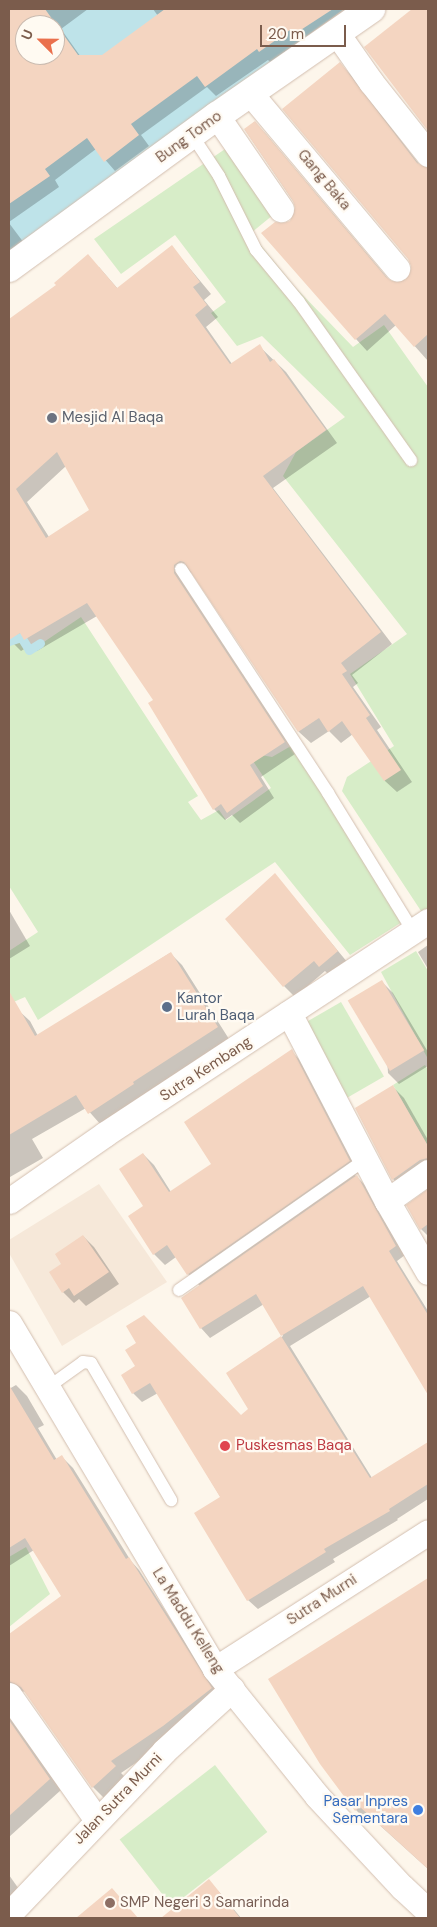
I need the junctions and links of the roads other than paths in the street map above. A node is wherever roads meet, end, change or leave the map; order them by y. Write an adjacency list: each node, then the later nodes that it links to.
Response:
1 (371, 9): 2 (street, Bung Tomo)
2 (336, 32): 3 (street, Bung Tomo); 6 (street)
3 (250, 93): 4 (street, Bung Tomo); 9 (street, Gang Baka)
4 (217, 116): 5 (street, Bung Tomo); 7 (street)
5 (192, 135): 8 (street, Bung Tomo); 10 (lane)
6 (428, 154)
7 (280, 209)
8 (9, 268)
9 (397, 268)
10 (411, 460)
11 (181, 569): 12 (lane)
12 (421, 926): 13 (street, Sutra Kembang)
13 (289, 1013): 14 (street); 16 (street, Sutra Kembang)
14 (366, 1159): 17 (street); 19 (lane)
15 (428, 1172): 17 (street)
16 (9, 1201)
17 (387, 1201): 18 (street)
18 (428, 1272)
19 (179, 1290)
20 (9, 1323): 21 (street, La Maddu Kelleng)
21 (47, 1388): 22 (lane); 24 (street, La Maddu Kelleng)
22 (171, 1500)
23 (428, 1532): 24 (street, Sutra Murni)
24 (215, 1669): 25 (street, La Maddu Kelleng)
25 (232, 1690): 27 (street, Jalan Sutra Murni); 28 (street, La Maddu Kelleng)
26 (9, 1695): 27 (street)
27 (97, 1820): 29 (street, Jalan Sutra Murni)
28 (428, 1911)
29 (9, 1914)

